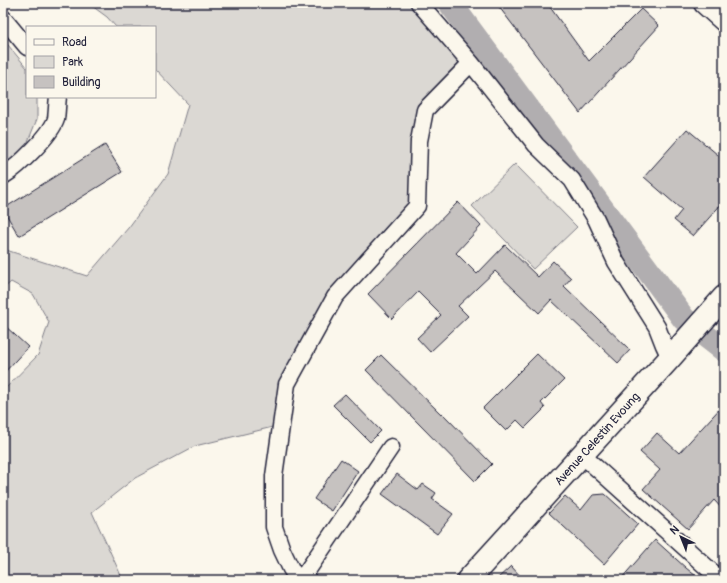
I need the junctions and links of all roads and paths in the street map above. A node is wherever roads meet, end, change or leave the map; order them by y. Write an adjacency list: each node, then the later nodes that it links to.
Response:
1 (419, 3): 6 (street)
2 (705, 3): 4 (street)
3 (3, 18): 5 (street)
4 (724, 20)
5 (26, 46)
6 (471, 64): 10 (street); 13 (street)
7 (58, 98): 8 (street)
8 (3, 176)
9 (722, 299): 10 (street, Avenue Celestin Evoung)
10 (677, 351): 12 (street, Avenue Celestin Evoung)
11 (391, 447): 13 (street)
12 (582, 455): 14 (street, Avenue Celestin Evoung); 15 (street)
13 (300, 580)
14 (468, 580)
15 (721, 580)

